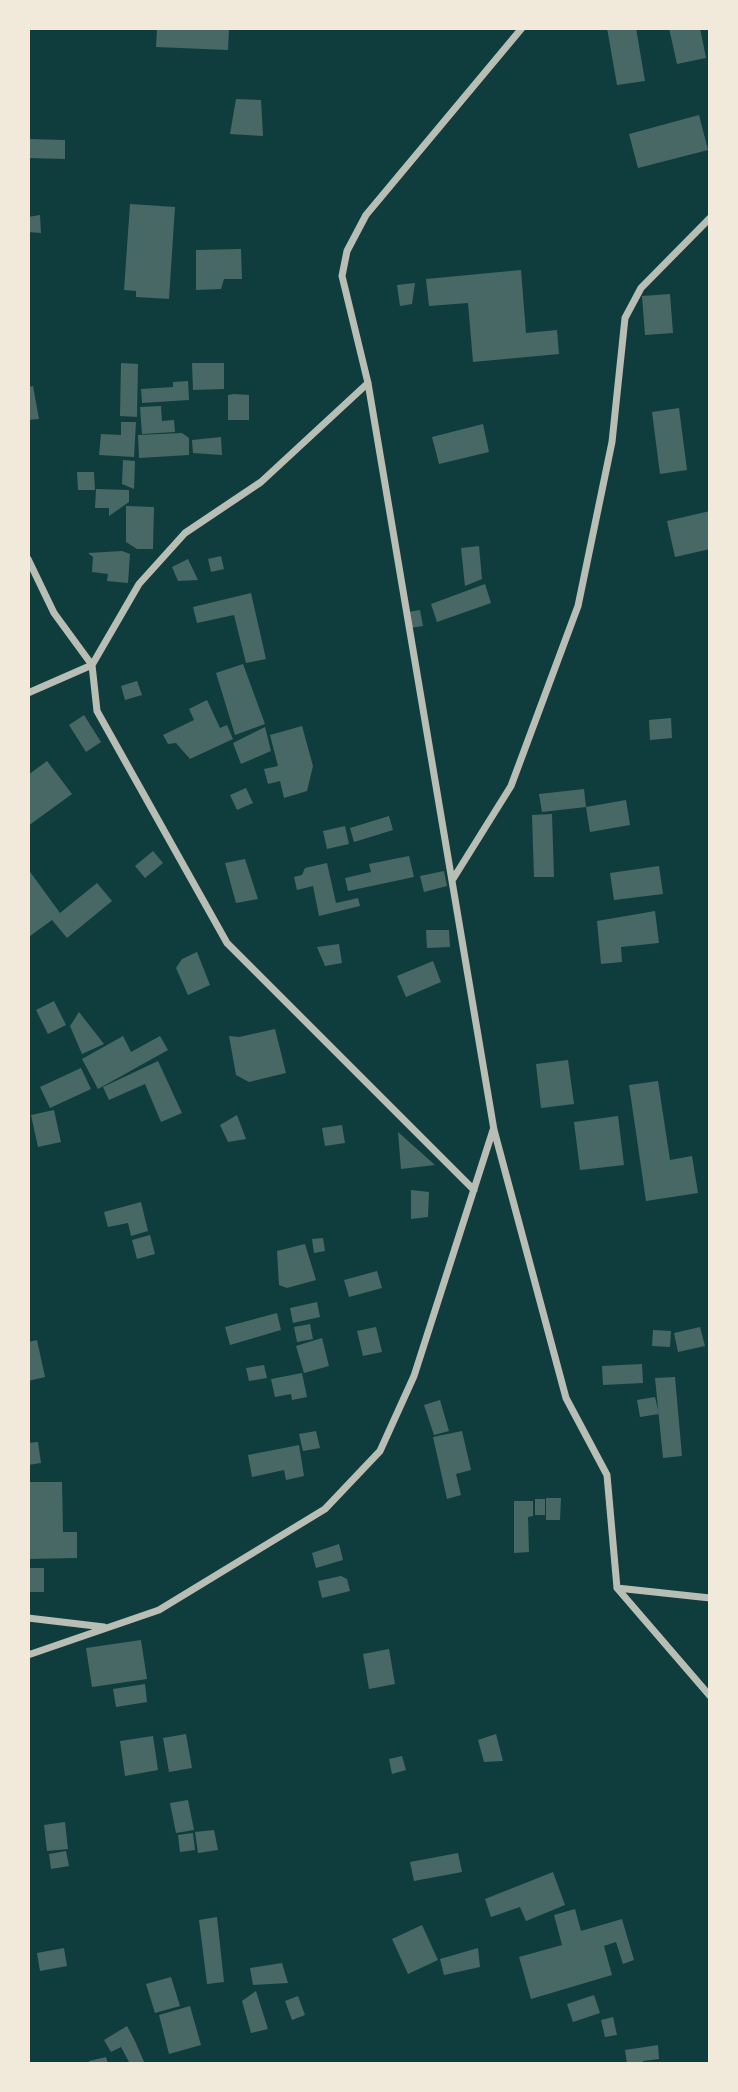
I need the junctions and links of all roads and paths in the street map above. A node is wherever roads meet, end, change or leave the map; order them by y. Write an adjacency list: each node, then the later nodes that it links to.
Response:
1 (522, 28): 3 (street)
2 (710, 218): 7 (street)
3 (368, 383): 5 (street); 7 (street)
4 (28, 559): 5 (street)
5 (92, 665): 6 (street); 9 (street)
6 (28, 693)
7 (453, 879): 8 (street)
8 (494, 1129): 9 (street); 10 (street)
9 (474, 1190): 13 (street)
10 (617, 1588): 11 (street); 15 (street)
11 (710, 1598)
12 (28, 1618): 13 (street)
13 (108, 1627): 14 (street)
14 (28, 1655)
15 (710, 1696)

